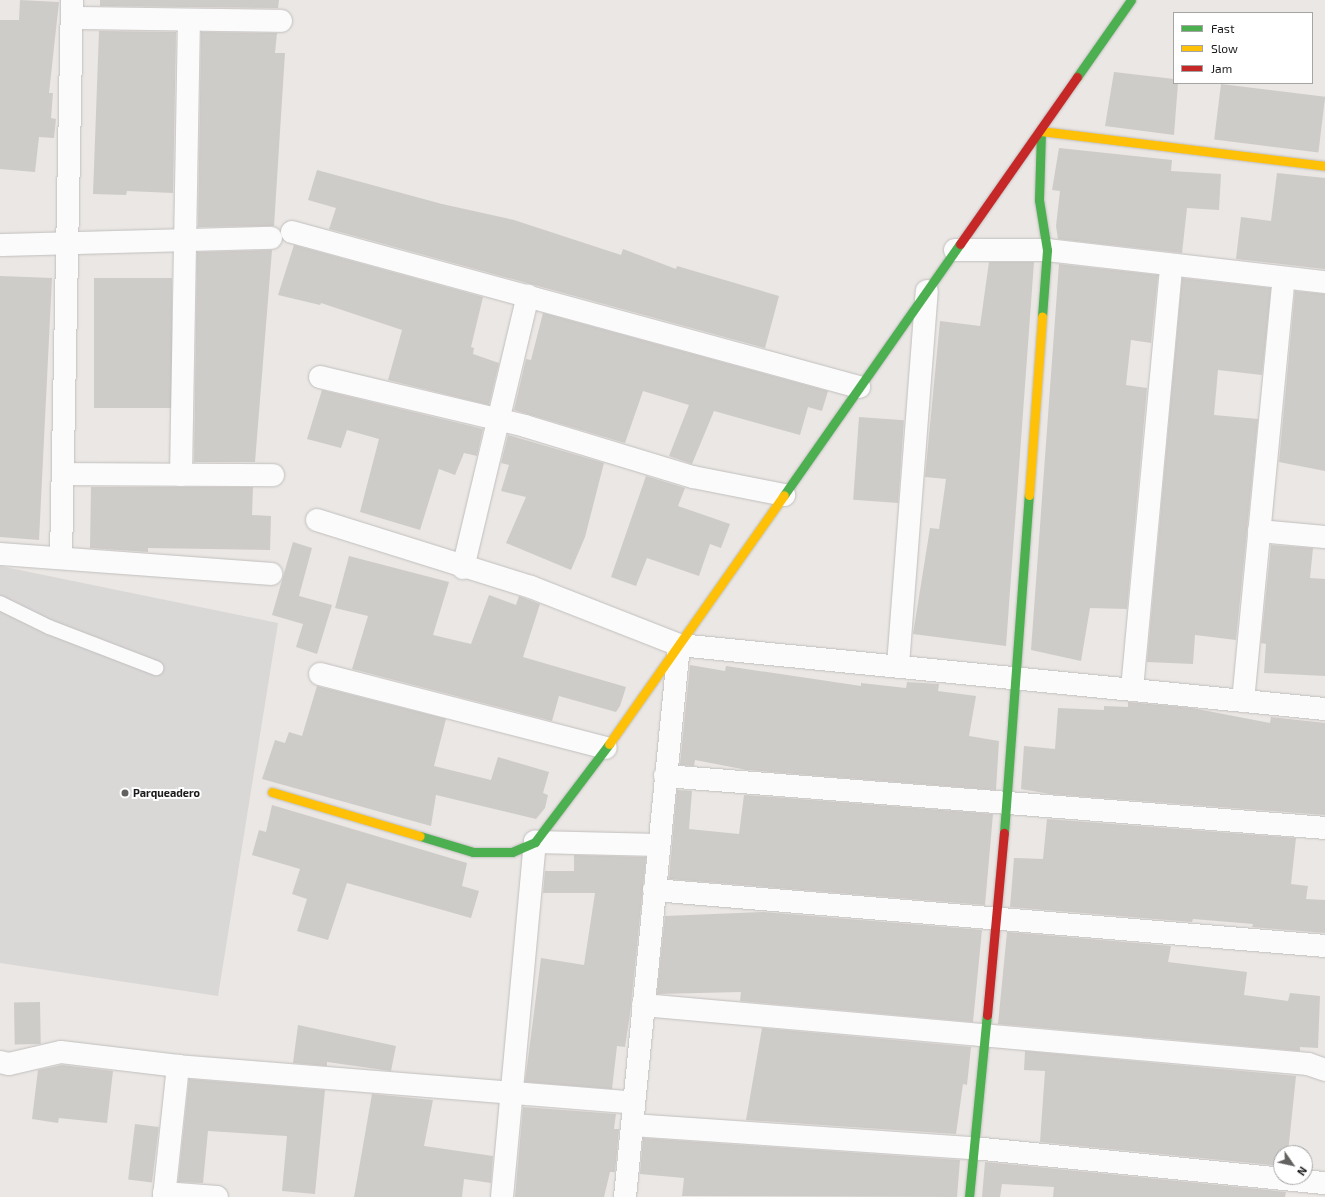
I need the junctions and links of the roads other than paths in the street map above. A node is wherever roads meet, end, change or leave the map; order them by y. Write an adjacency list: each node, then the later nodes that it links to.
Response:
1 (1131, 0): 5 (street)
2 (72, 9): 3 (street); 10 (street)
3 (189, 20): 4 (street); 9 (street)
4 (281, 21)
5 (1039, 131): 6 (street); 12 (street); 13 (street)
6 (1325, 166)
7 (292, 232): 18 (street)
8 (272, 238): 9 (street)
9 (187, 240): 10 (street); 23 (street)
10 (67, 243): 11 (street); 22 (street)
11 (0, 245)
12 (955, 250): 13 (street); 17 (street)
13 (1047, 250): 14 (street); 38 (street)
14 (1172, 266): 15 (street); 39 (street)
15 (1284, 279): 16 (street); 27 (street)
16 (1325, 282)
17 (927, 291): 20 (street); 35 (street)
18 (528, 296): 20 (street); 21 (street)
19 (320, 377): 21 (street)
20 (859, 388): 25 (street)
21 (500, 420): 25 (street); 31 (street)
22 (63, 474): 23 (street); 30 (street)
23 (181, 475): 24 (street)
24 (274, 475)
25 (784, 495): 34 (street)
26 (317, 520): 31 (street)
27 (1259, 531): 28 (street); 40 (street)
28 (1325, 537)
29 (0, 554): 30 (street)
30 (61, 558): 32 (street)
31 (463, 568): 34 (street)
32 (271, 574)
33 (0, 603): 36 (lane)
34 (678, 645): 35 (street); 42 (street); 43 (street)
35 (898, 665): 38 (street)
36 (156, 668)
37 (320, 674): 42 (street)
38 (1015, 677): 39 (street); 45 (street)
39 (1132, 689): 40 (street)
40 (1243, 701): 41 (street)
41 (1325, 709)
42 (606, 748): 47 (street)
43 (665, 776): 45 (street); 48 (street)
44 (272, 792): 47 (street)
45 (1007, 804): 46 (street); 50 (street)
46 (1325, 828)
47 (535, 842): 48 (street); 57 (street)
48 (659, 845): 49 (street)
49 (654, 890): 50 (street); 52 (street)
50 (997, 921): 51 (street); 53 (street)
51 (1325, 946)
52 (643, 1005): 53 (street); 58 (street)
53 (984, 1037): 56 (street); 60 (street)
54 (0, 1062): 55 (street)
55 (178, 1066): 57 (street); 62 (street)
56 (1325, 1070)
57 (513, 1094): 58 (street); 64 (street)
58 (634, 1103): 59 (street)
59 (632, 1124): 60 (street); 65 (street)
60 (973, 1148): 61 (street); 66 (street)
61 (1325, 1183)
62 (164, 1195): 63 (street)
63 (216, 1197)
64 (502, 1197)
65 (625, 1197)
66 (969, 1197)

